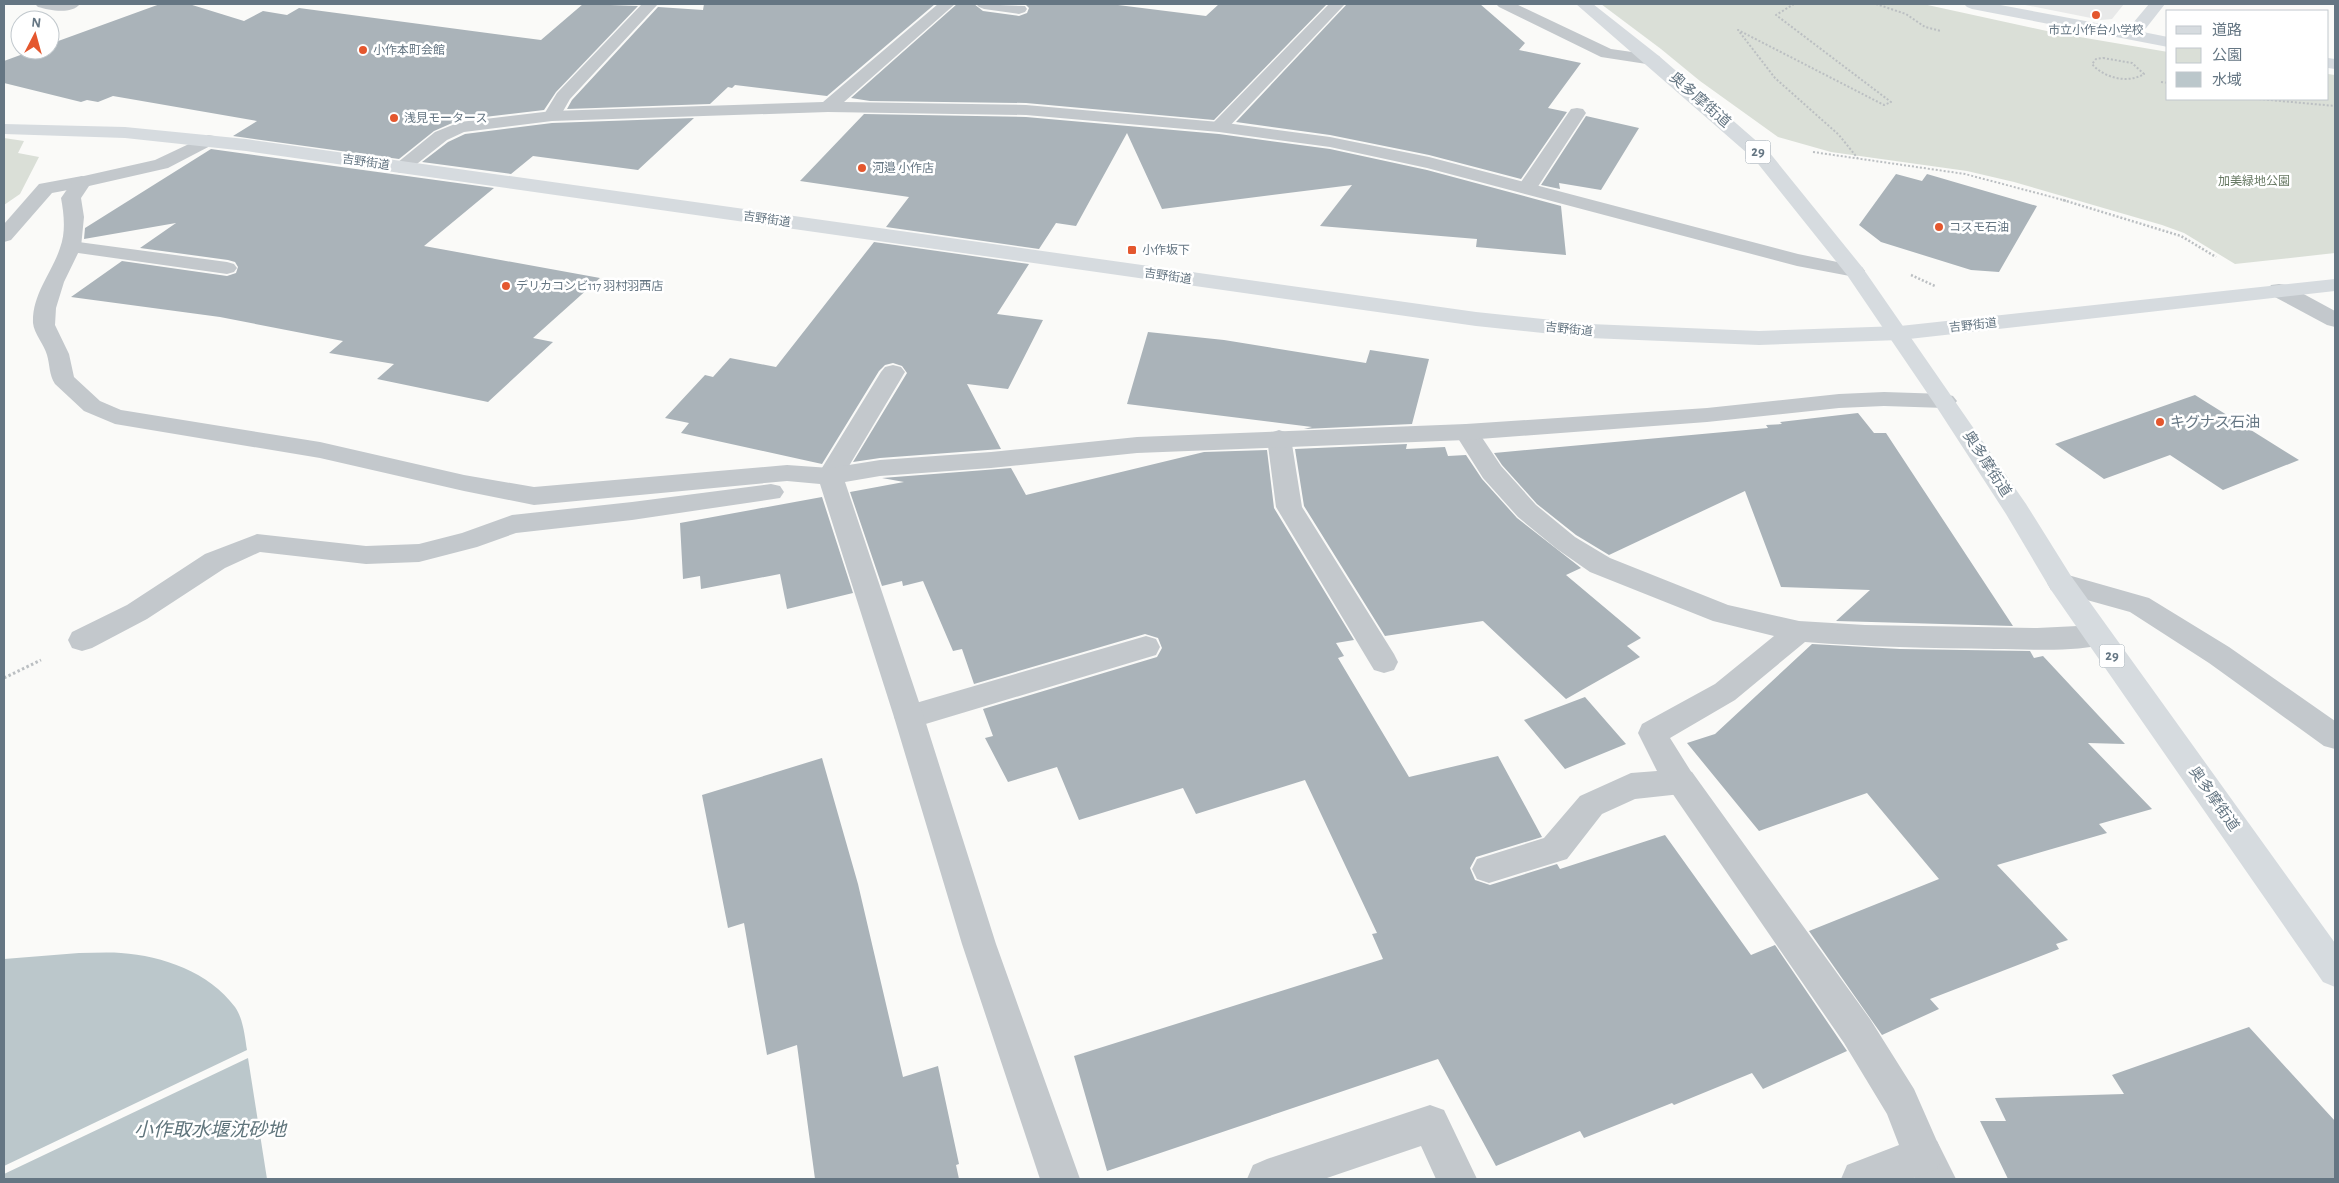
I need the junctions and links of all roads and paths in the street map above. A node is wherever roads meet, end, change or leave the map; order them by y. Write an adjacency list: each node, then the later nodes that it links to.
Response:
1 (43, 4): 2 (street)
2 (72, 4)
3 (650, 4): 20 (street)
4 (947, 4): 18 (street)
5 (984, 4): 12 (street)
6 (1336, 4): 21 (street)
7 (1504, 4): 15 (street)
8 (1584, 4): 15 (main road, 奥多摩街道 / 29)
9 (1794, 4): 25 (path)
10 (1972, 4): 13 (main road)
11 (2157, 4): 13 (main road)
12 (1020, 9)
13 (2131, 36): 14 (main road)
14 (2166, 42)
15 (1654, 60): 33 (main road, 奥多摩街道 / 29)
16 (2270, 100): 17 (path)
17 (2335, 106)
18 (828, 107): 20 (street); 21 (street)
19 (1576, 113): 28 (street)
20 (552, 116): 26 (street)
21 (1220, 127): 28 (street)
22 (4, 129): 23 (main road, 吉野街道)
23 (208, 140): 26 (main road, 吉野街道); 27 (street)
24 (1805, 150): 25 (path)
25 (1859, 160): 31 (path)
26 (401, 168): 37 (main road, 吉野街道)
27 (82, 182): 29 (street); 30 (street)
28 (1527, 188): 33 (street)
29 (4, 236)
30 (70, 247): 32 (street); 42 (street)
31 (2220, 259)
32 (227, 268)
33 (1855, 271): 37 (main road, 奥多摩街道 / 29)
34 (2335, 284): 35 (main road, 吉野街道)
35 (2279, 290): 36 (street); 37 (main road, 吉野街道)
36 (2335, 320)
37 (1900, 333): 39 (main road, 奥多摩街道 / 29)
38 (893, 372): 42 (street)
39 (1945, 400): 40 (street); 43 (main road, 奥多摩街道 / 29)
40 (1466, 432): 41 (street); 44 (street)
41 (1279, 438): 42 (street); 48 (street)
42 (830, 476): 46 (street); 49 (street)
43 (2061, 583): 45 (main road, 奥多摩街道 / 29); 50 (street)
44 (1799, 631): 45 (street); 51 (street)
45 (2098, 636): 53 (main road, 奥多摩街道 / 29)
46 (82, 640)
47 (1146, 647): 49 (street)
48 (1384, 662)
49 (909, 717): 55 (street)
50 (2335, 737)
51 (1681, 782): 52 (street); 54 (street)
52 (1489, 869)
53 (2335, 971)
54 (1930, 1167): 58 (street)
55 (1060, 1179)
56 (1267, 1179): 57 (street)
57 (1457, 1179)
58 (1861, 1179)

